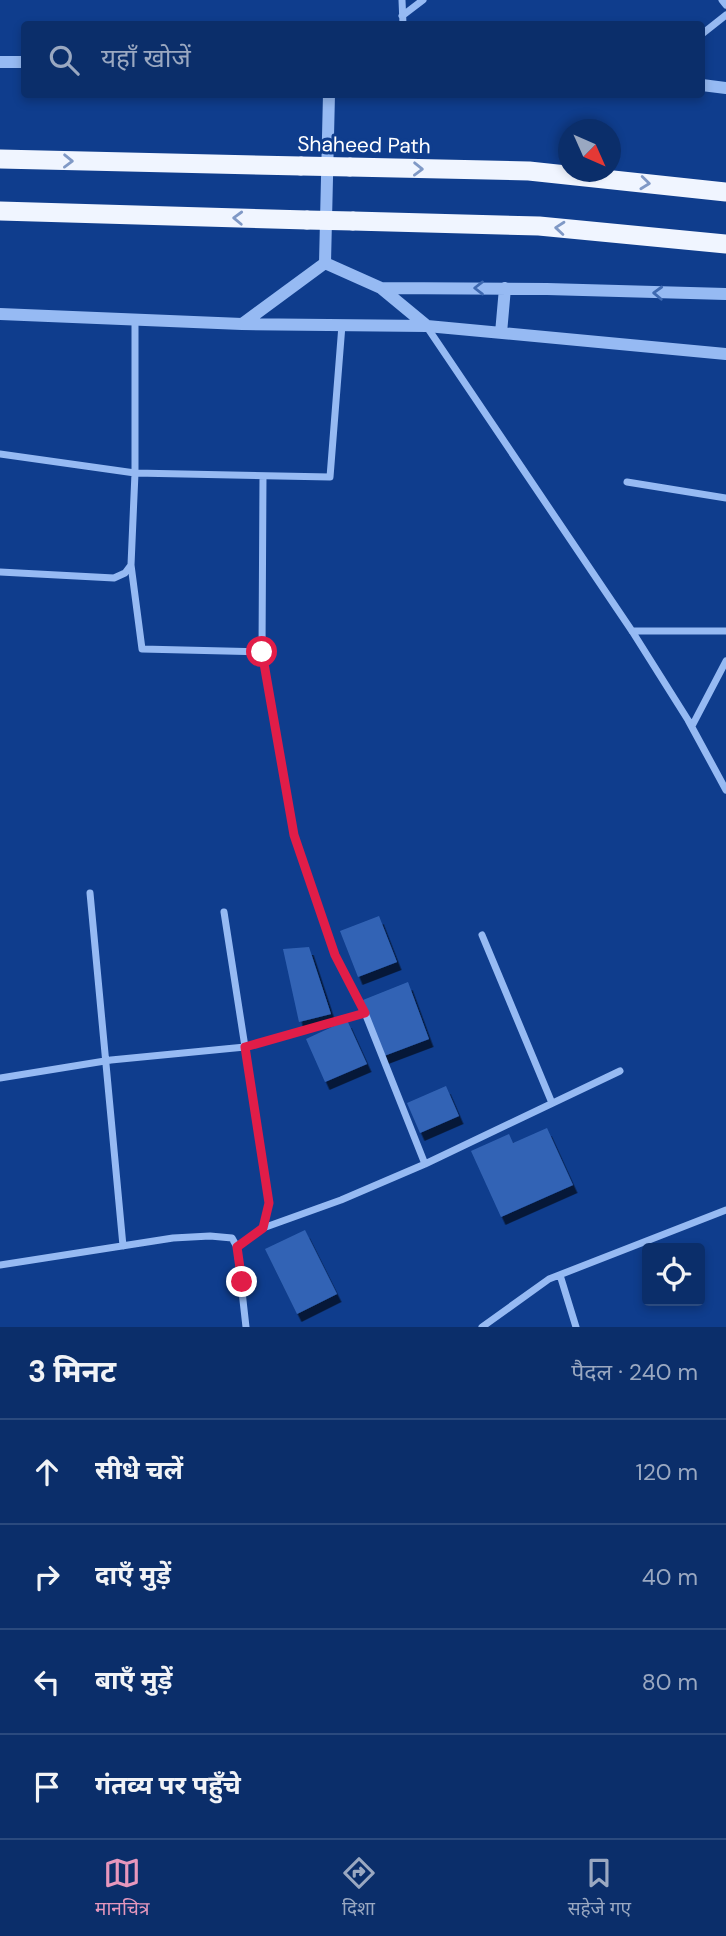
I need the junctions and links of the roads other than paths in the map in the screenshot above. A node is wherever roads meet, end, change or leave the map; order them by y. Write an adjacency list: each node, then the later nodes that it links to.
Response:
1 (402, 0): 6 (street)
2 (423, 0): 6 (street)
3 (722, 0): 4 (street)
4 (726, 5)
5 (726, 15): 7 (street)
6 (402, 20)
7 (705, 32)
8 (0, 62): 9 (street)
9 (21, 62)
10 (705, 85): 11 (street)
11 (726, 88)
12 (329, 98): 17 (street)
13 (0, 159): 14 (highway, Shaheed Path, one-way to 14, bridge)
14 (726, 192)
15 (0, 211): 16 (highway, one-way to 15, bridge)
16 (726, 244)
17 (325, 263): 18 (street); 23 (street)
18 (381, 288): 19 (street, one-way to 18); 25 (street)
19 (505, 288): 20 (street, one-way to 19); 26 (street)
20 (726, 294)
21 (0, 314): 22 (street)
22 (135, 320): 23 (street); 29 (street)
23 (242, 324): 24 (street)
24 (342, 325): 25 (street); 30 (street)
25 (426, 326): 26 (street); 35 (street)
26 (501, 333): 27 (street)
27 (726, 354)
28 (0, 454): 29 (street)
29 (135, 473): 30 (street); 33 (street)
30 (263, 476): 37 (street)
31 (627, 482): 32 (street)
32 (726, 498)
33 (131, 565): 34 (street); 37 (street)
34 (0, 572)
35 (632, 631): 36 (street); 39 (street)
36 (726, 631)
37 (262, 652): 44 (street)
38 (726, 661): 39 (street)
39 (692, 726): 40 (street)
40 (726, 790)
41 (90, 893): 46 (street)
42 (224, 912): 45 (street)
43 (482, 935): 49 (street)
44 (365, 1013): 45 (street); 50 (street)
45 (245, 1047): 46 (street); 52 (street)
46 (106, 1060): 48 (street); 53 (street)
47 (620, 1071): 49 (street)
48 (0, 1078)
49 (552, 1103): 50 (street)
50 (425, 1164): 52 (street)
51 (726, 1210): 56 (street)
52 (263, 1228): 54 (street)
53 (123, 1246): 54 (street); 55 (street)
54 (237, 1247): 57 (street)
55 (0, 1265)
56 (561, 1275): 58 (street); 59 (street)
57 (246, 1327)
58 (482, 1327)
59 (576, 1327)

